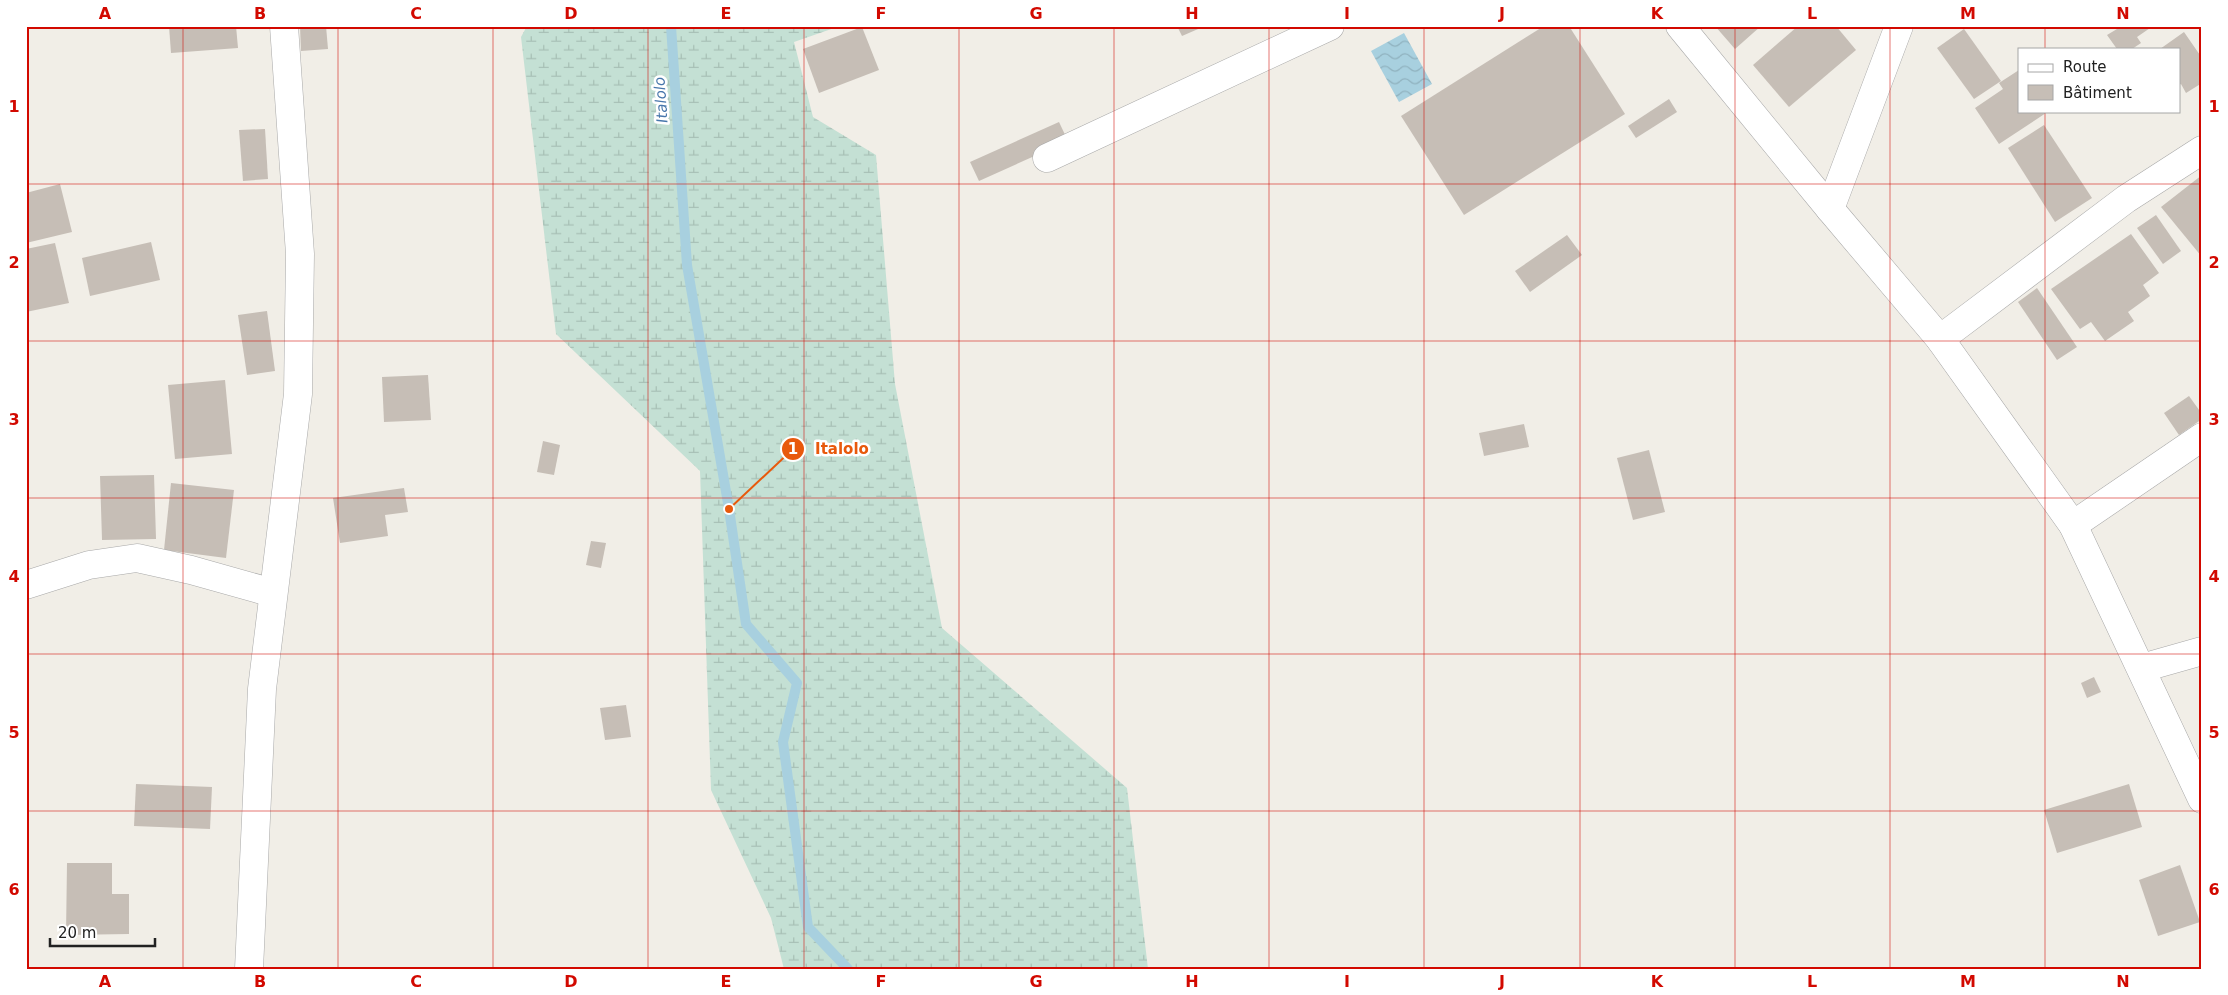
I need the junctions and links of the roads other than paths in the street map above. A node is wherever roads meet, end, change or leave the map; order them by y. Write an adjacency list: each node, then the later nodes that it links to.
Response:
1 (284, 26): 12 (street)
2 (1330, 26): 6 (street)
3 (1680, 26): 7 (street)
4 (1899, 26): 7 (street)
5 (2202, 150): 8 (street)
6 (1047, 158)
7 (1830, 209): 8 (street)
8 (1940, 339): 10 (street)
9 (2202, 437): 10 (street)
10 (2073, 525): 14 (street)
11 (26, 585): 12 (street)
12 (273, 594): 16 (street)
13 (2202, 651): 14 (street)
14 (2142, 668): 15 (street)
15 (2202, 799)
16 (249, 969)

